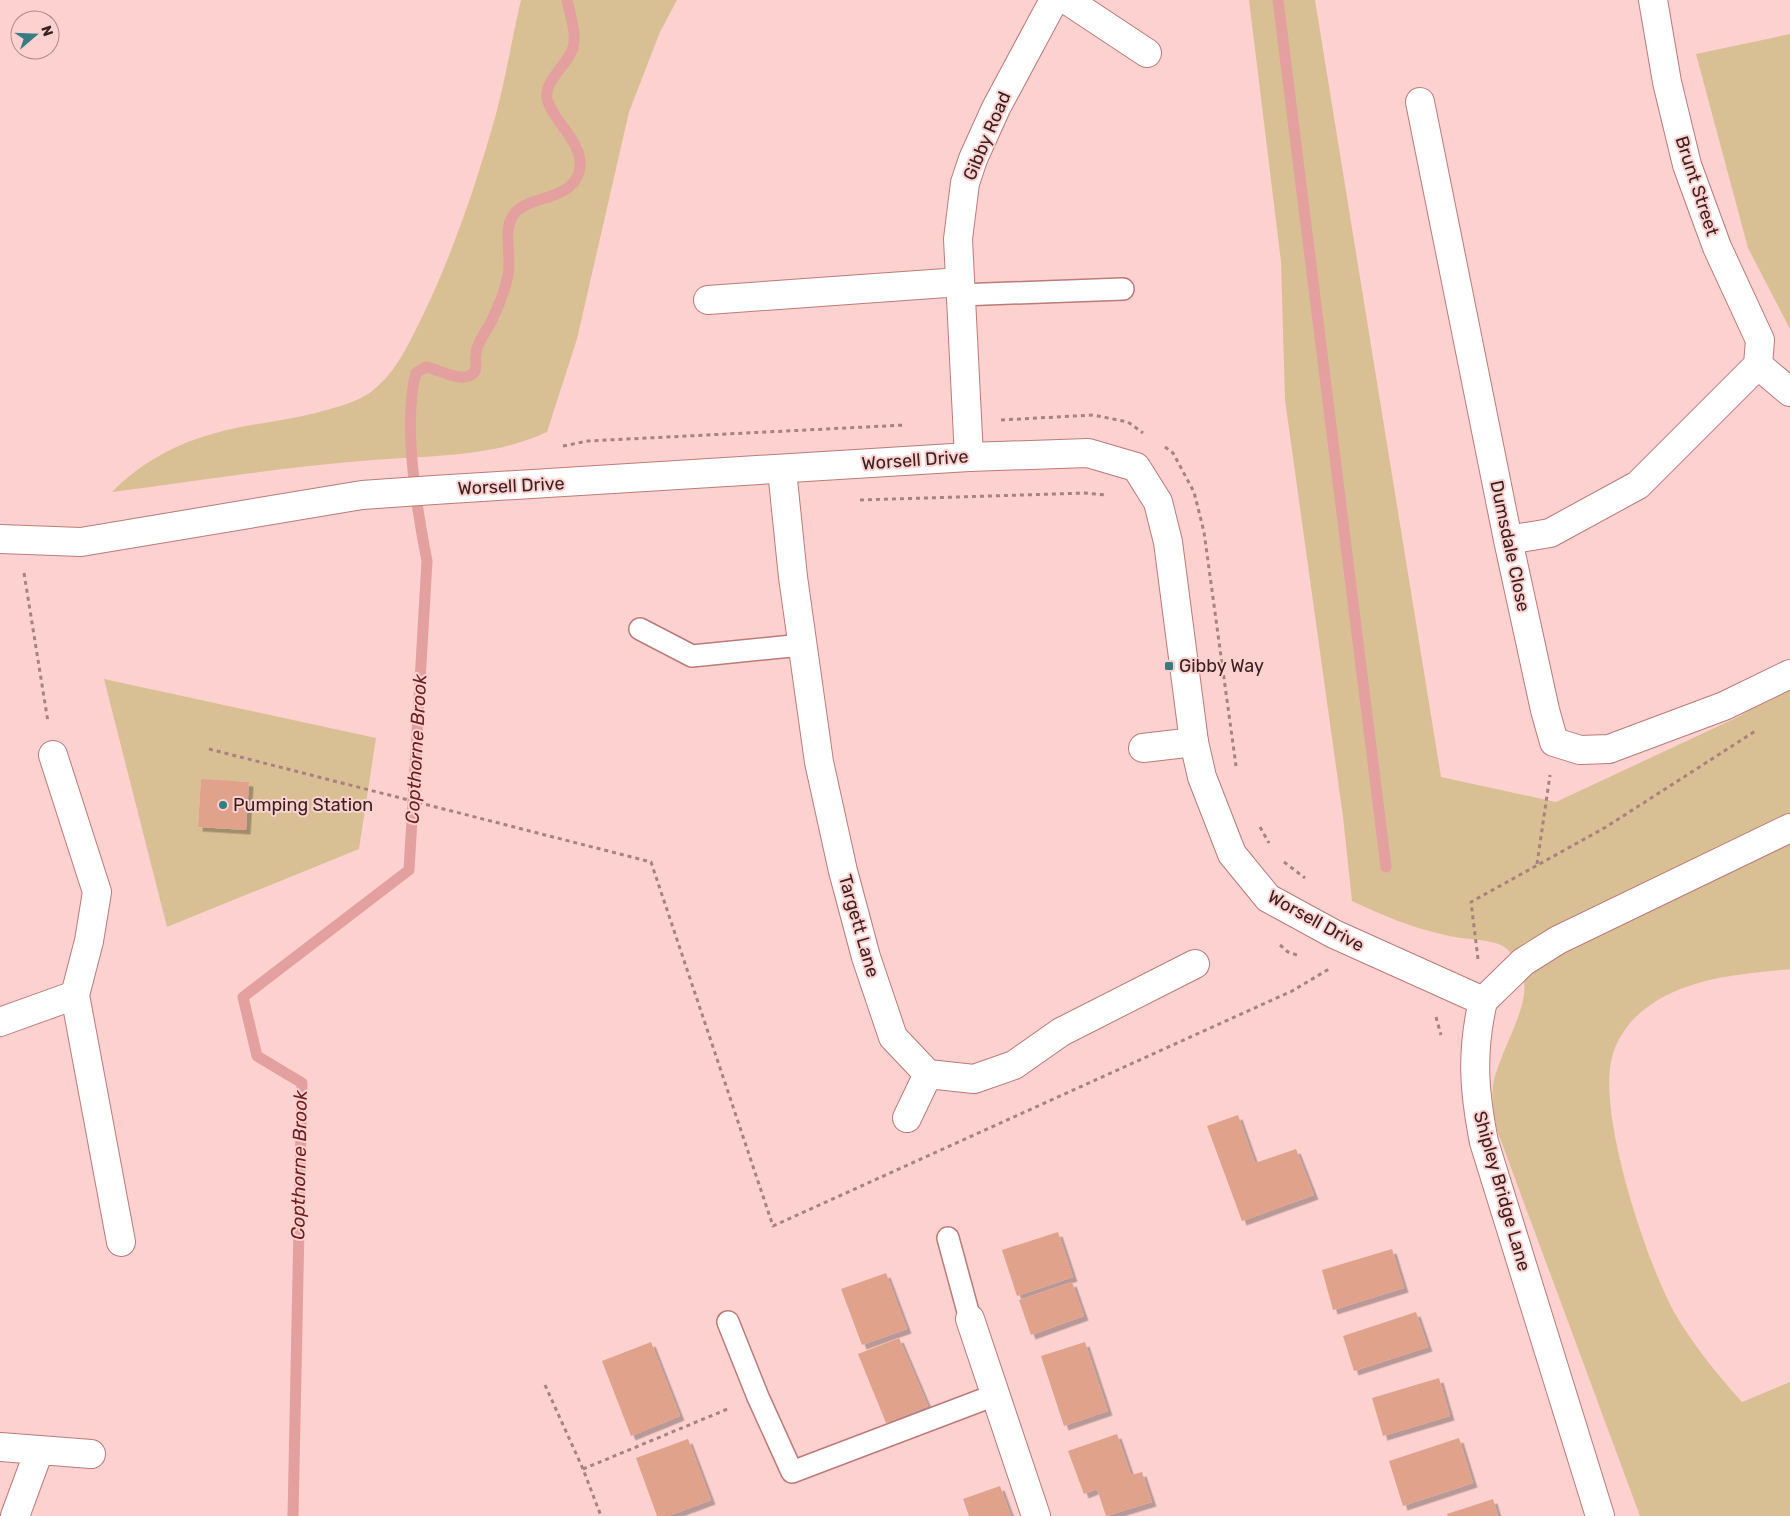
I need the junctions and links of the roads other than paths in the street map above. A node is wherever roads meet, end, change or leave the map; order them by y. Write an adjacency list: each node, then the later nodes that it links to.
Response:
1 (1054, 0): 6 (street, Gibby Road)
2 (1067, 0): 4 (street)
3 (1653, 0): 9 (street, Brunt Street)
4 (1147, 53)
5 (1420, 102): 14 (street, Dumsdale Close)
6 (960, 289): 7 (lane); 8 (street); 11 (street, Gibby Road)
7 (1123, 289)
8 (708, 300)
9 (1758, 365): 10 (street); 14 (street)
10 (1790, 392)
11 (969, 457): 12 (street, Worsell Drive); 18 (street, Worsell Drive)
12 (782, 470): 13 (street, Worsell Drive); 16 (street, Targett Lane)
13 (0, 539)
14 (1508, 540): 17 (street, Dumsdale Close)
15 (640, 629): 16 (lane)
16 (802, 645): 26 (street, Targett Lane)
17 (1790, 674)
18 (1194, 742): 19 (street); 24 (street, Worsell Drive)
19 (1143, 748)
20 (53, 755): 23 (street)
21 (1790, 828): 24 (street)
22 (1195, 964): 26 (street)
23 (75, 995): 25 (street); 29 (street)
24 (1483, 1001): 38 (street, Shipley Bridge Lane)
25 (0, 1022)
26 (928, 1074): 27 (street)
27 (907, 1118)
28 (948, 1238): 30 (lane)
29 (121, 1242)
30 (970, 1319): 32 (street)
31 (728, 1322): 32 (lane)
32 (995, 1395): 37 (street)
33 (0, 1447): 34 (street)
34 (39, 1451): 35 (street); 36 (street)
35 (91, 1454)
36 (15, 1516)
37 (1036, 1516)
38 (1600, 1516)

